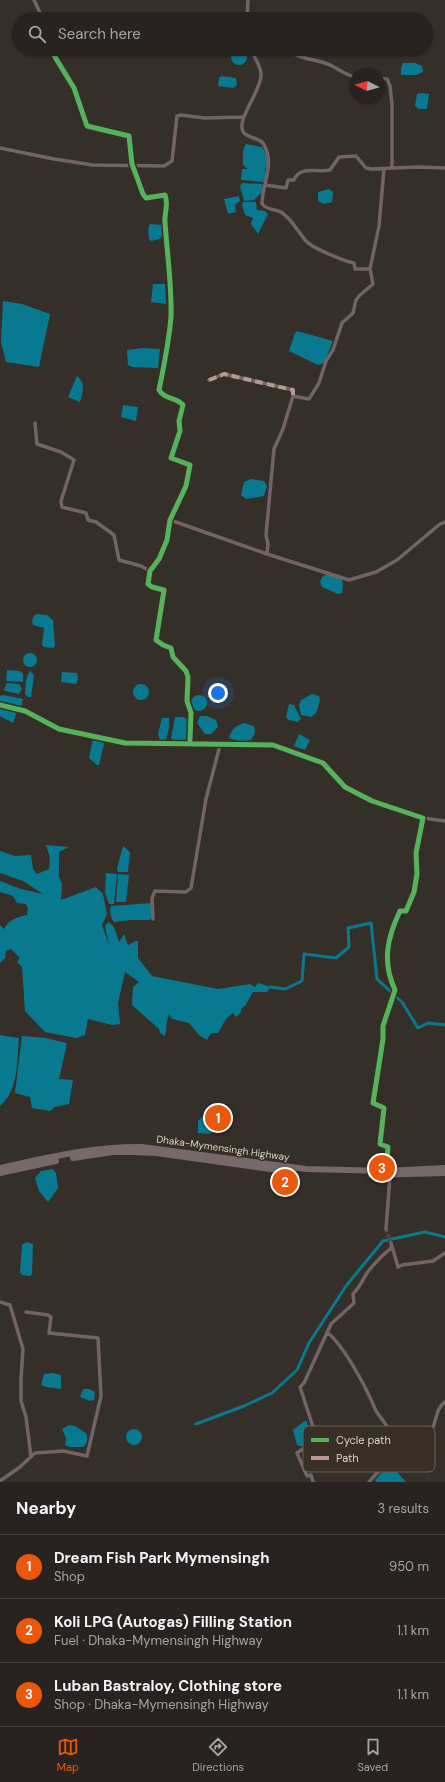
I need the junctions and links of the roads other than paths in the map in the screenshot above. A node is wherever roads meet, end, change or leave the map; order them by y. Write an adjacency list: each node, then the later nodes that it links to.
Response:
1 (34, 0): 3 (street)
2 (248, 0): 4 (street)
3 (40, 12)
4 (248, 12)
5 (55, 56): 12 (street)
6 (254, 56): 10 (street)
7 (300, 56): 8 (street)
8 (349, 75)
9 (385, 79): 13 (street)
10 (243, 117): 12 (street); 16 (street)
11 (0, 148): 12 (street)
12 (132, 164): 21 (street)
13 (392, 168): 14 (street); 15 (street)
14 (445, 168)
15 (384, 169): 16 (street); 17 (street)
16 (265, 186): 17 (street)
17 (370, 270): 19 (street)
18 (209, 380): 19 (street)
19 (293, 396): 23 (street)
20 (36, 423): 24 (street)
21 (170, 520): 23 (street); 24 (street)
22 (445, 522): 23 (street)
23 (267, 554)
24 (150, 571): 26 (street)
25 (0, 705): 27 (street)
26 (190, 740)
27 (220, 745): 28 (street); 30 (street)
28 (423, 818): 29 (street); 35 (street)
29 (445, 821)
30 (153, 919)
31 (0, 1168): 35 (highway, Dhaka-Mymensingh Highway)
32 (445, 1168): 35 (highway, Dhaka-Mymensingh Highway)
33 (0, 1173): 35 (highway, Dhaka-Mymensingh Highway)
34 (445, 1173): 35 (highway, Dhaka-Mymensingh Highway)
35 (388, 1174): 36 (street)
36 (386, 1229)
37 (391, 1243): 38 (street)
38 (392, 1247): 39 (street); 42 (street)
39 (445, 1253)
40 (0, 1302): 48 (street)
41 (26, 1312): 48 (street)
42 (327, 1332): 44 (street); 45 (street)
43 (445, 1402): 46 (street)
44 (313, 1426)
45 (386, 1426)
46 (434, 1426)
47 (303, 1449): 49 (street)
48 (31, 1457): 52 (street)
49 (303, 1467)
50 (305, 1472): 53 (street)
51 (377, 1472): 54 (street)
52 (0, 1481)
53 (313, 1482)
54 (369, 1482)

